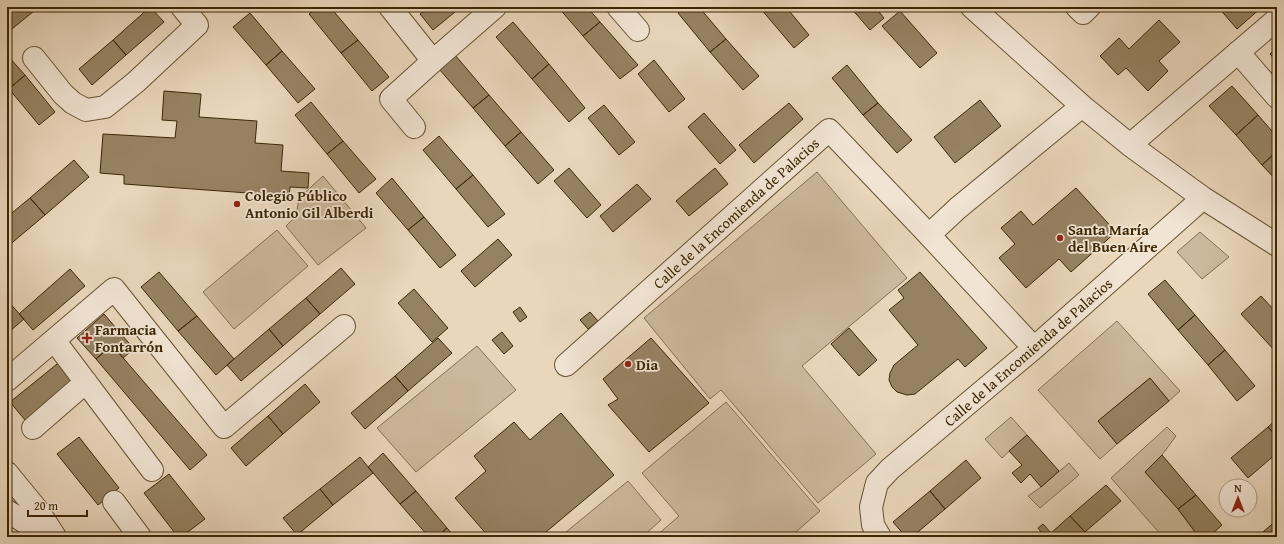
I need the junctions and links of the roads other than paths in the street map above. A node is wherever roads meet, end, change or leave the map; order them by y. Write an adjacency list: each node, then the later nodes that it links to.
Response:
1 (182, 7): 11 (street)
2 (390, 7): 12 (street)
3 (495, 7): 12 (street)
4 (618, 7): 9 (street)
5 (972, 7): 14 (street)
6 (1077, 7): 7 (street)
7 (1089, 7)
8 (1277, 18): 10 (street)
9 (638, 30)
10 (1238, 52): 13 (street); 16 (street)
11 (34, 58)
12 (433, 61): 15 (street)
13 (1277, 97)
14 (1082, 106): 16 (street); 18 (street)
15 (414, 127)
16 (1130, 145): 17 (street)
17 (1203, 198): 19 (street); 22 (street, Calle de la Encomienda de Palacios)
18 (928, 235): 22 (street); 23 (street, Calle de la Encomienda de Palacios)
19 (1277, 245)
20 (344, 326): 21 (street)
21 (54, 340): 24 (street); 25 (street)
22 (1034, 348): 34 (street, Calle de la Encomienda de Palacios)
23 (566, 365)
24 (8, 378)
25 (86, 382): 26 (street); 27 (street)
26 (33, 428)
27 (152, 470)
28 (7, 473): 32 (street)
29 (114, 502): 33 (street)
30 (7, 511): 31 (street)
31 (49, 537)
32 (55, 537)
33 (140, 537)
34 (880, 537)

